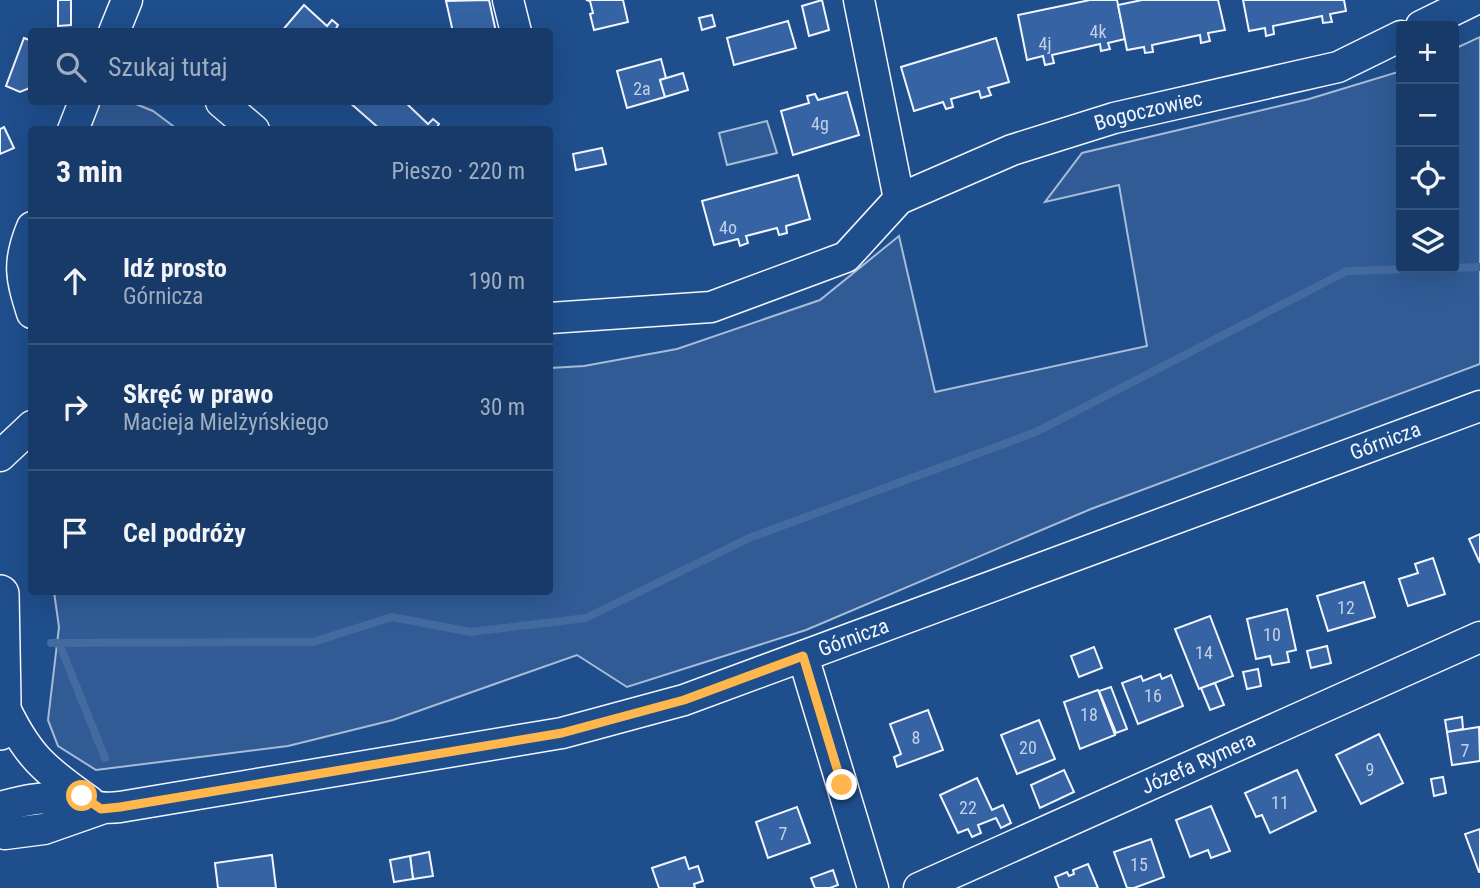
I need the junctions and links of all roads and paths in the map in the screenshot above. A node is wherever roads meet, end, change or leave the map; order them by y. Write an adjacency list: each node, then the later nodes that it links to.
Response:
1 (127, 0): 6 (street)
2 (508, 0): 7 (street)
3 (859, 0): 13 (street)
4 (1474, 0): 5 (street)
5 (1431, 21)
6 (116, 28)
7 (515, 28)
8 (1396, 39): 13 (street, Bogoczowiec)
9 (83, 105): 11 (street)
10 (225, 105): 12 (street)
11 (75, 126)
12 (249, 126)
13 (899, 199): 16 (street, Bogoczowiec)
14 (28, 236): 15 (street)
15 (28, 300)
16 (553, 318)
17 (1480, 406): 22 (street, Górnicza)
18 (28, 430): 19 (street)
19 (0, 456)
20 (0, 594): 23 (main road)
21 (1480, 637): 28 (street, Józefa Rymera)
22 (803, 656): 25 (street, Górnicza); 27 (street)
23 (1, 716): 25 (street)
24 (0, 807): 25 (street, Górnicza)
25 (101, 809): 26 (street)
26 (0, 832)
27 (873, 888)
28 (919, 888)

